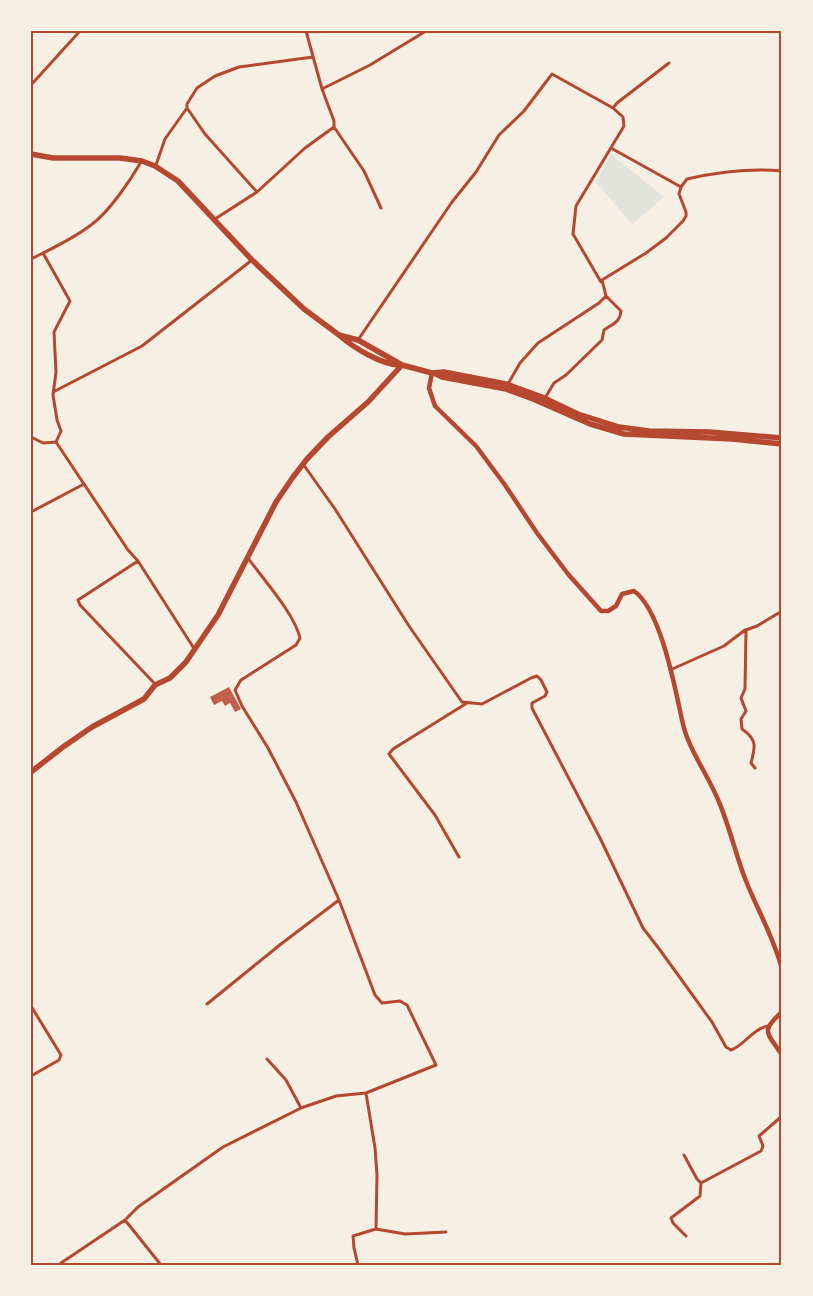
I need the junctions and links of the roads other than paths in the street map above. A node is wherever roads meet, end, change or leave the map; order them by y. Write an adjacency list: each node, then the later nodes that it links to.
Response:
1 (80, 31): 6 (street)
2 (306, 31): 4 (street)
3 (426, 31): 7 (street)
4 (313, 57): 7 (street); 8 (street)
5 (669, 62): 9 (street)
6 (31, 85)
7 (322, 89): 10 (street)
8 (186, 108): 14 (street); 17 (street)
9 (613, 108): 11 (street); 26 (street)
10 (334, 127): 17 (street); 18 (street)
11 (611, 148): 16 (street); 23 (street)
12 (31, 154): 13 (main road)
13 (142, 162): 14 (main road); 20 (street)
14 (155, 166): 19 (main road)
15 (782, 171): 16 (street)
16 (681, 187): 23 (street)
17 (257, 192): 19 (street)
18 (381, 208)
19 (215, 219): 22 (main road)
20 (43, 253): 21 (street); 30 (street)
21 (31, 259)
22 (252, 260): 25 (main road); 30 (street)
23 (601, 282): 24 (street)
24 (606, 296): 29 (street); 31 (street)
25 (339, 335): 26 (main road); 27 (main road)
26 (358, 340): 27 (main road)
27 (402, 365): 28 (main road); 36 (main road)
28 (432, 372): 29 (main road); 35 (main road); 44 (street)
29 (507, 384): 31 (main road)
30 (55, 390): 34 (street)
31 (544, 398): 33 (main road)
32 (31, 437): 34 (street)
33 (782, 438)
34 (56, 442): 37 (street)
35 (782, 444)
36 (303, 464): 39 (main road); 46 (street)
37 (84, 484): 38 (street); 40 (street)
38 (31, 512)
39 (247, 558): 43 (main road); 50 (street)
40 (138, 561): 43 (street); 45 (street)
41 (782, 611): 42 (street)
42 (746, 630): 44 (street); 47 (street)
43 (195, 650): 45 (main road)
44 (670, 670): 51 (street)
45 (155, 685): 48 (main road)
46 (468, 704): 49 (street); 55 (street)
47 (754, 768)
48 (31, 772)
49 (459, 858)
50 (339, 900): 52 (street); 59 (street)
51 (782, 969)
52 (207, 1004)
53 (31, 1006): 58 (street)
54 (782, 1012): 55 (street)
55 (768, 1026): 56 (street)
56 (782, 1055)
57 (267, 1059): 60 (street)
58 (31, 1076)
59 (366, 1093): 60 (street); 65 (street)
60 (301, 1108): 64 (street)
61 (782, 1116): 63 (street)
62 (684, 1155): 63 (street)
63 (701, 1183): 67 (street)
64 (125, 1220): 68 (street); 69 (street)
65 (376, 1229): 66 (street); 70 (street)
66 (446, 1232)
67 (686, 1236)
68 (61, 1265)
69 (161, 1265)
70 (358, 1265)

